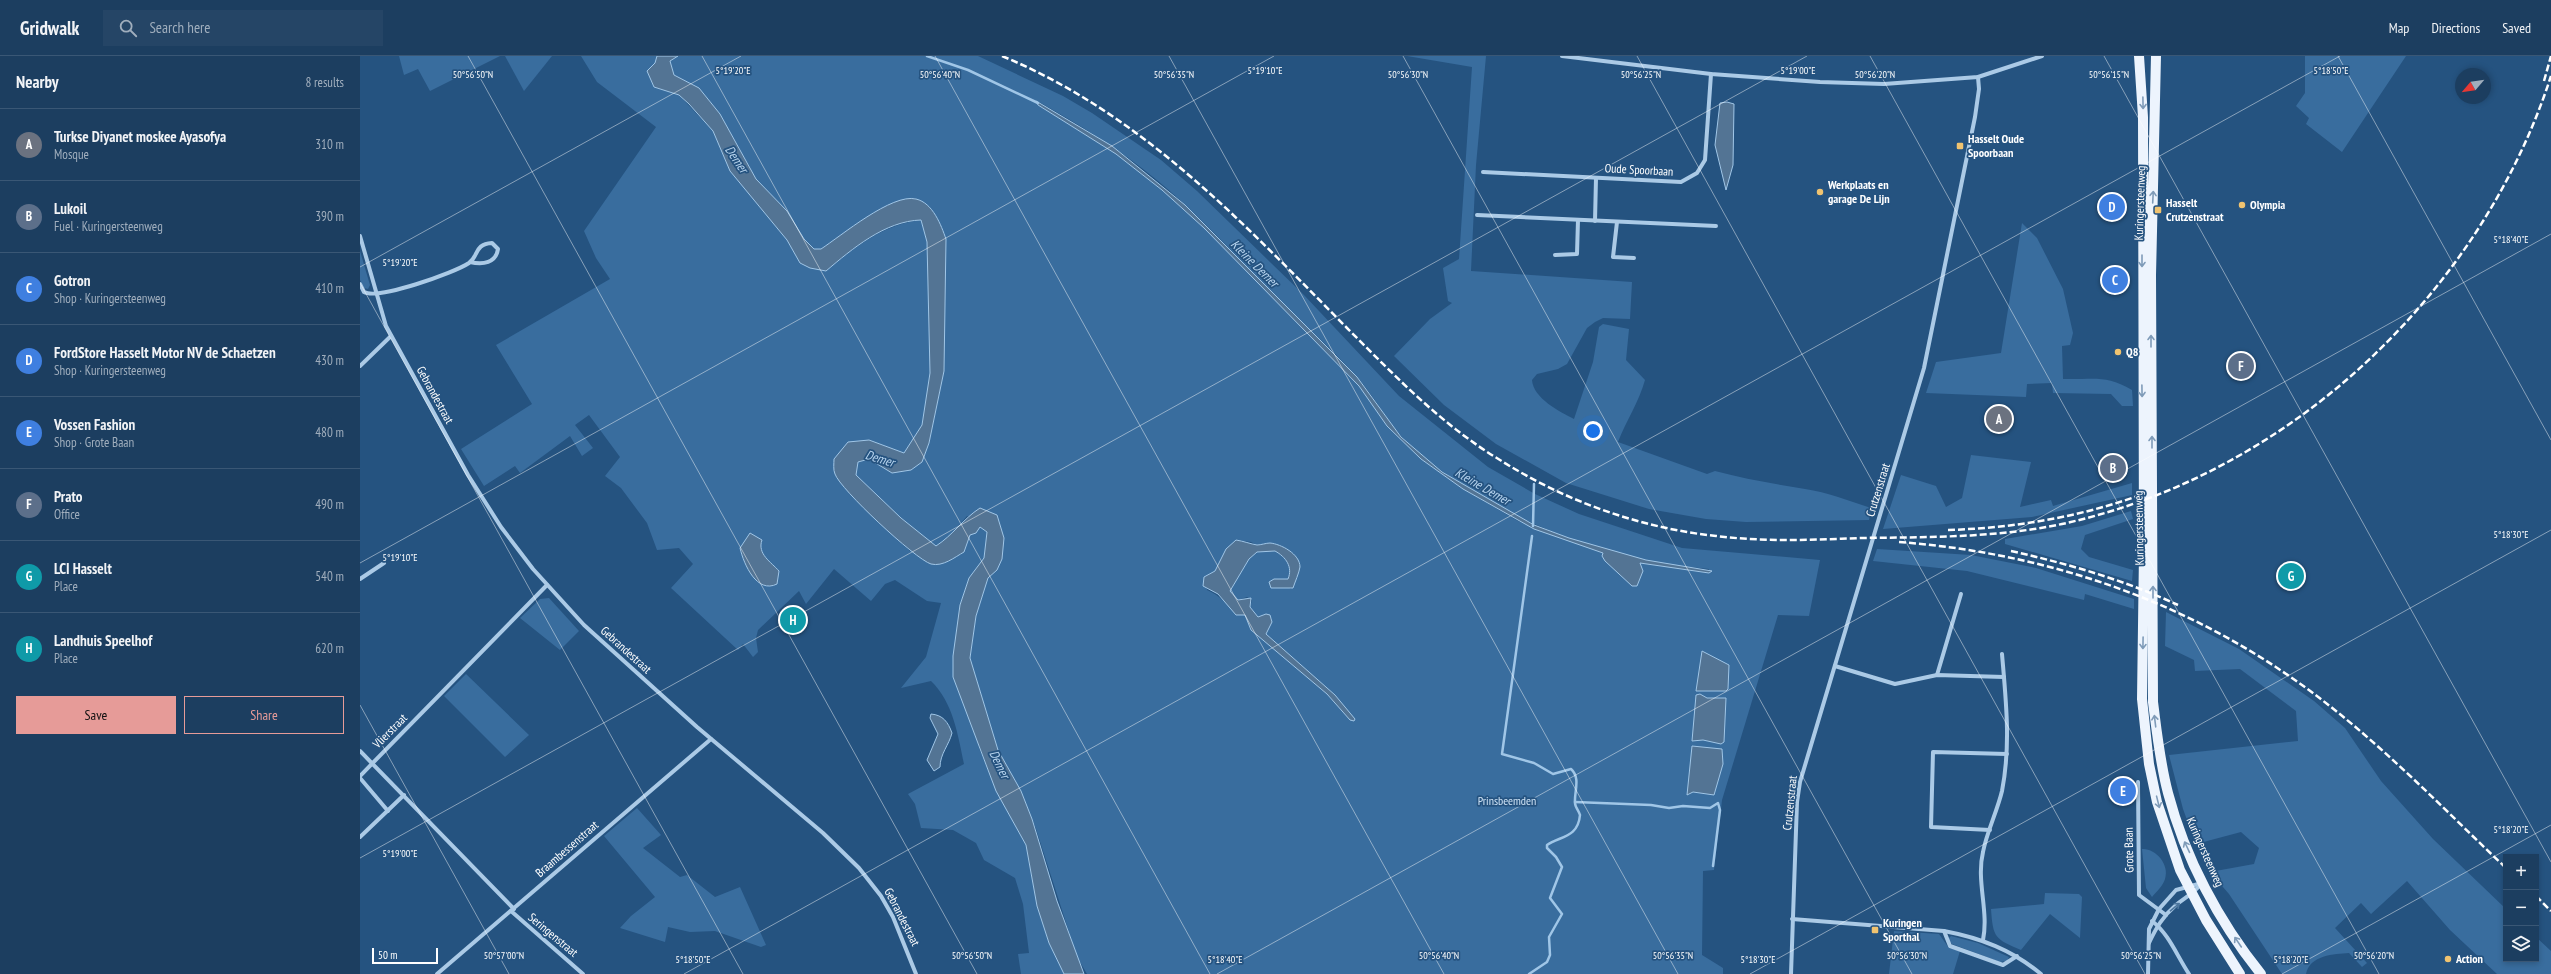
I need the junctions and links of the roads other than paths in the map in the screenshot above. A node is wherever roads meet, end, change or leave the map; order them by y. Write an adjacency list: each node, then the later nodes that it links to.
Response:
1 (1562, 56): 6 (street)
2 (2042, 56): 7 (street)
3 (2133, 56): 5 (street)
4 (2156, 56): 41 (main road, Kuringersteenweg, one-way to 4)
5 (2140, 60): 42 (main road, Kuringersteenweg, one-way to 42)
6 (1711, 74): 7 (street); 9 (street, Oude Spoorbaan)
7 (1978, 77): 28 (street, Crutzenstraat)
8 (1483, 172): 9 (street, Oude Spoorbaan)
9 (1596, 178): 12 (street, Oude Spoorbaan)
10 (1477, 215): 11 (street)
11 (1578, 220): 12 (street); 16 (street)
12 (1595, 221): 13 (street)
13 (1617, 222): 14 (street); 17 (street)
14 (1716, 226)
15 (360, 236): 20 (street, Gebrandestraat)
16 (1555, 255)
17 (1634, 258)
18 (470, 262): 18 (street); 20 (street)
19 (360, 284): 20 (street)
20 (376, 294): 21 (street, Gebrandestraat)
21 (391, 336): 22 (street); 25 (street, Gebrandestraat)
22 (360, 366)
23 (384, 563): 24 (street)
24 (360, 579)
25 (547, 585): 31 (street, Gebrandestraat); 34 (street, Vlierstraat)
26 (1961, 594): 29 (street)
27 (2002, 654): 30 (street)
28 (1835, 666): 29 (street); 46 (street, Crutzenstraat)
29 (1938, 675): 30 (street)
30 (2004, 677): 33 (street)
31 (711, 739): 44 (street, Braambessenstraat); 55 (street, Gebrandestraat)
32 (360, 751): 34 (street)
33 (2007, 754): 39 (street); 39 (street)
34 (372, 763): 35 (street); 37 (street, Vlierstraat)
35 (360, 777): 38 (street)
36 (2138, 782): 43 (street, Grote Baan)
37 (404, 795): 38 (street); 44 (street, Vlierstraat)
38 (388, 811): 40 (street)
39 (1990, 830): 50 (street)
40 (360, 837)
41 (2203, 882): 42 (street); 42 (street); 61 (main road, Kuringersteenweg, one-way to 41)
42 (2189, 891): 43 (street); 45 (street, one-way to 42); 60 (main road, Kuringersteenweg)
43 (2159, 909): 45 (street, Grote Baan); 47 (street)
44 (512, 910): 53 (street, Braambessenstraat); 54 (street, Seringenstraat)
45 (2166, 915): 48 (street)
46 (1792, 919): 49 (street); 56 (street, Crutzenstraat)
47 (2152, 921): 48 (street); 51 (street)
48 (2158, 925): 51 (street); 59 (street)
49 (1944, 931): 50 (street); 52 (street)
50 (1983, 940): 52 (street)
51 (2148, 945): 58 (street)
52 (2017, 956): 57 (street)
53 (437, 974)
54 (583, 974)
55 (916, 974)
56 (1791, 974)
57 (2041, 974)
58 (2148, 974)
59 (2189, 974)
60 (2240, 974)
61 (2261, 974)

